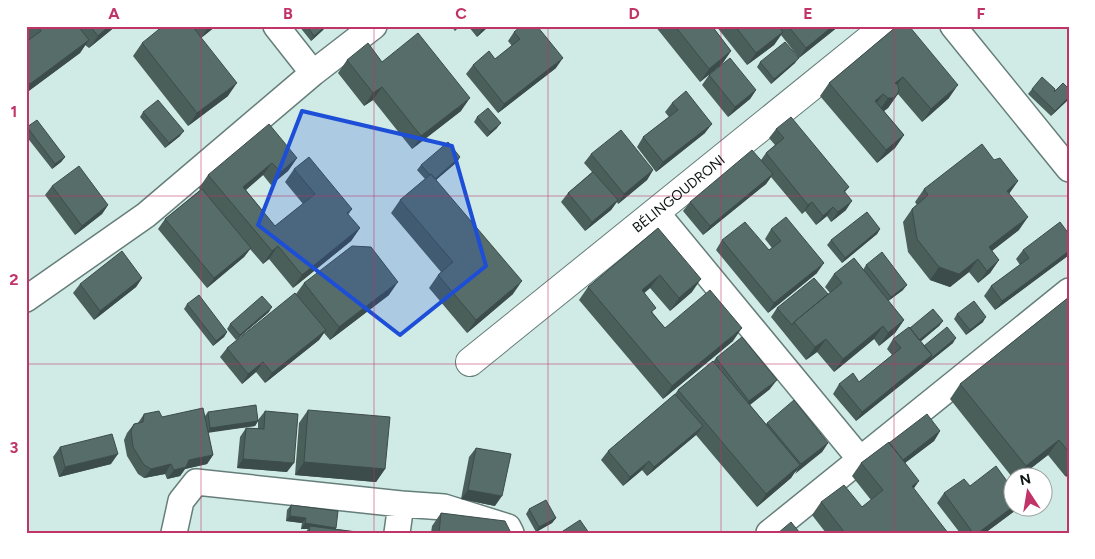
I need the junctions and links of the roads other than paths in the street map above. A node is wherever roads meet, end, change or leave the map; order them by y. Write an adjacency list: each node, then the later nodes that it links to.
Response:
1 (276, 26): 5 (street)
2 (374, 26): 5 (street)
3 (886, 26): 7 (street, BÉLINGOUDRONI)
4 (952, 26): 6 (street)
5 (313, 73): 9 (street)
6 (1069, 169)
7 (656, 212): 10 (street, BÉLINGOUDRONI); 11 (street)
8 (1069, 292): 11 (street)
9 (26, 299)
10 (470, 362)
11 (860, 459): 16 (street)
12 (401, 504): 13 (street); 14 (street); 15 (street)
13 (174, 533)
14 (397, 533)
15 (512, 533)
16 (769, 533)

